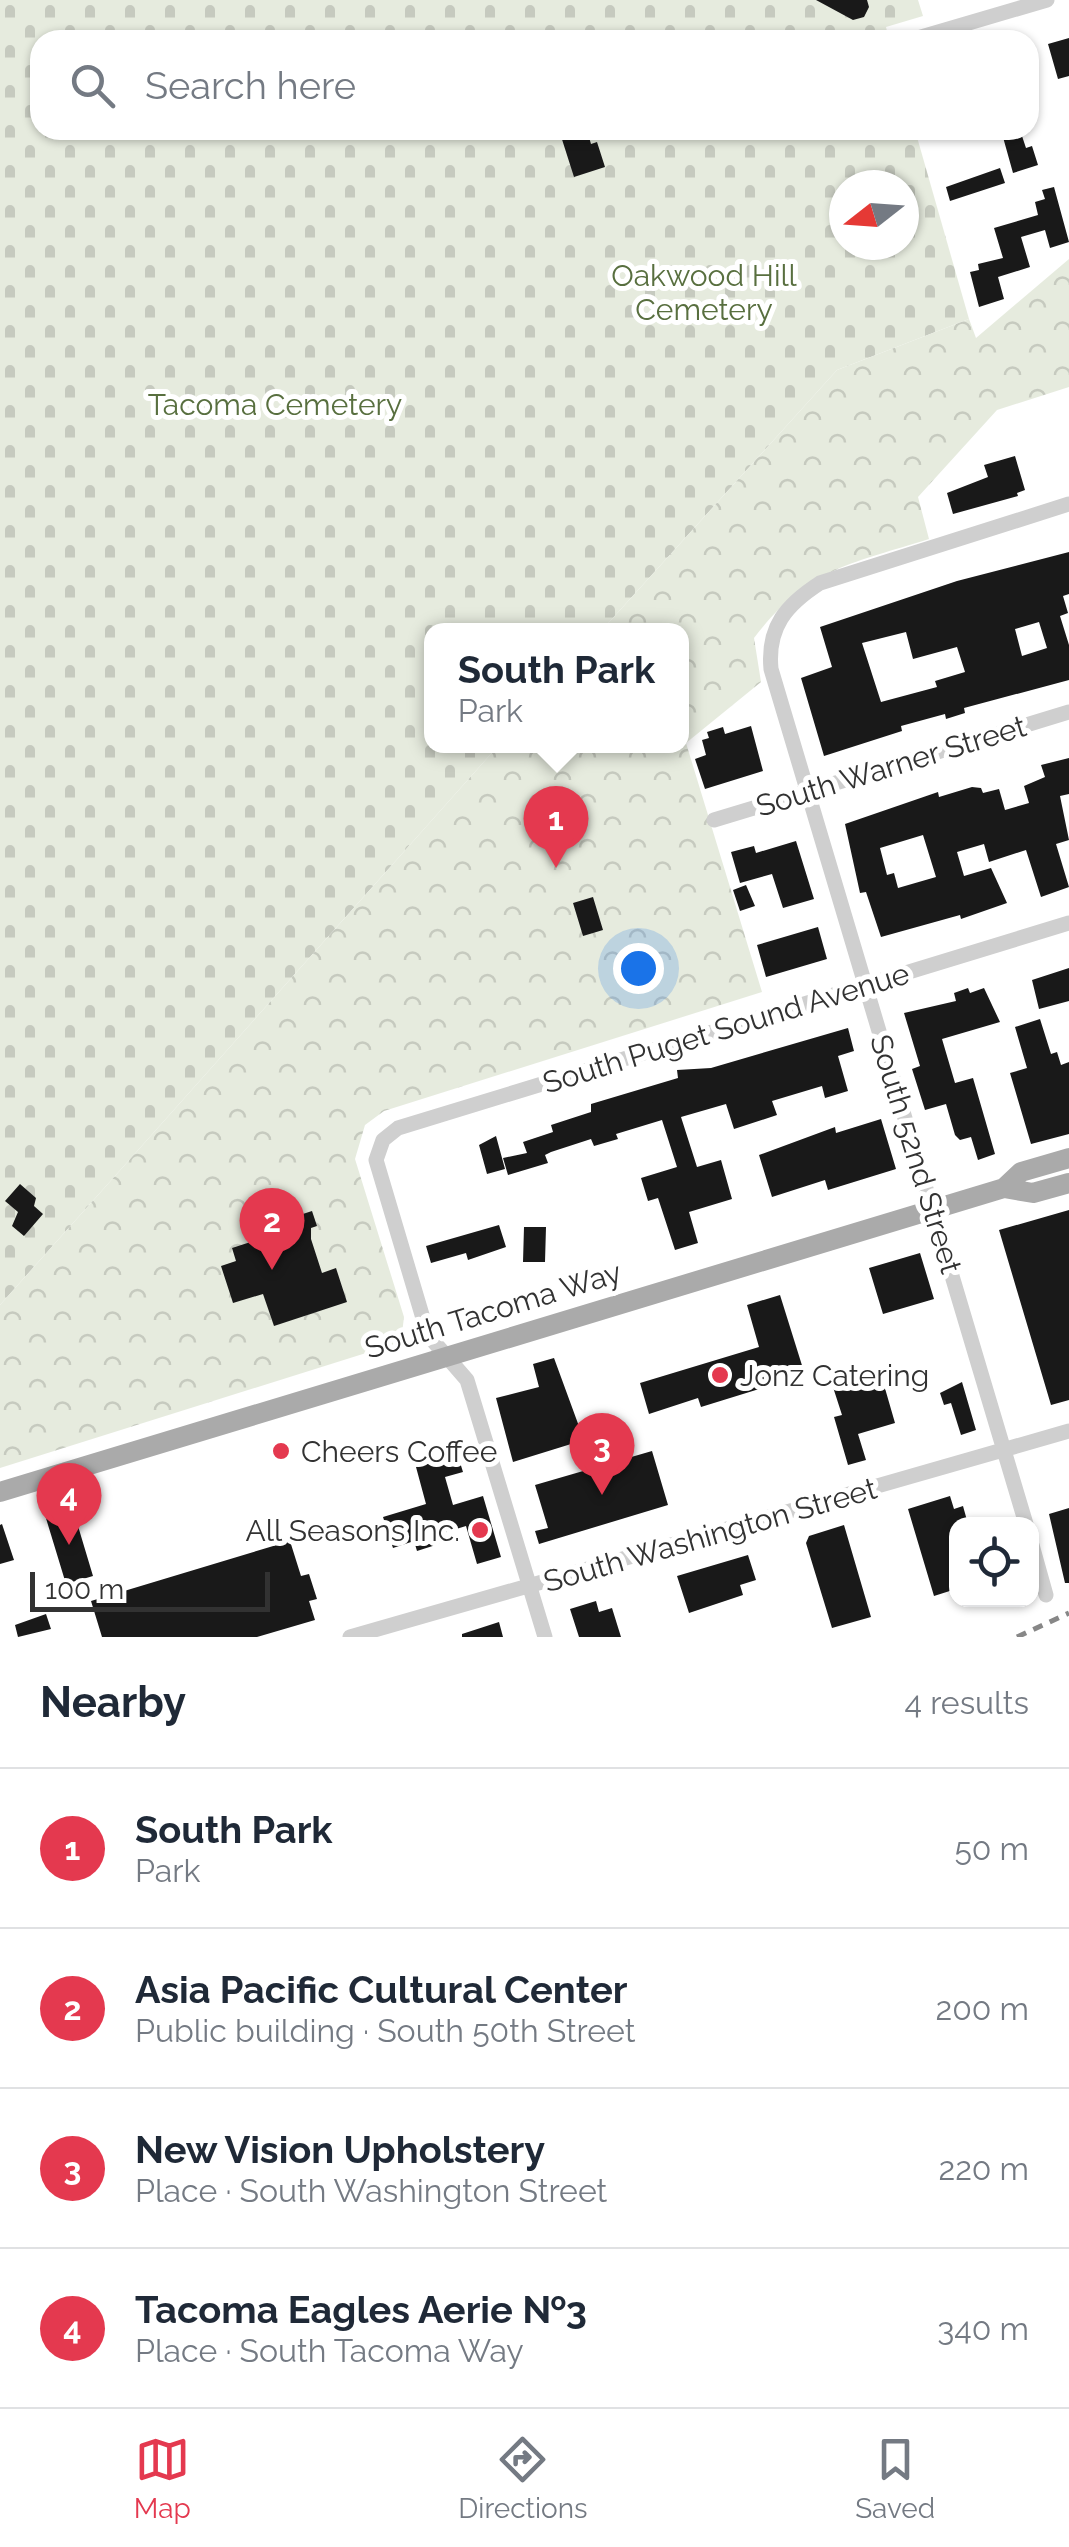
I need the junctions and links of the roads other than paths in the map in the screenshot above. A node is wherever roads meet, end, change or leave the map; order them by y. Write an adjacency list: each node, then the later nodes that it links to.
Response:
1 (1047, 0): 2 (street)
2 (945, 30)
3 (1069, 504): 5 (street, South 52nd Street)
4 (1069, 712): 5 (street, South Warner Street)
5 (808, 791): 6 (street, South Warner Street); 8 (street, South 52nd Street)
6 (714, 820)
7 (1069, 923): 8 (street, South Puget Sound Avenue)
8 (865, 985): 12 (street, South 52nd Street); 13 (street, South Puget Sound Avenue)
9 (1069, 1158): 11 (main road, South Tacoma Way)
10 (1069, 1182): 11 (main road, South Tacoma Way)
11 (1004, 1188): 12 (main road, South Tacoma Way)
12 (934, 1209): 13 (main road, South Tacoma Way); 15 (street, South 52nd Street)
13 (446, 1355): 16 (main road, South Tacoma Way); 19 (street)
14 (1069, 1432): 15 (street, South Washington Street)
15 (1003, 1450): 17 (street, South 52nd Street); 19 (street, South Washington Street)
16 (0, 1492)
17 (1024, 1517)
18 (1039, 1570): 20 (street)
19 (529, 1587): 21 (street, South Washington Street); 22 (street)
20 (1046, 1595)
21 (350, 1637)
22 (544, 1637)

